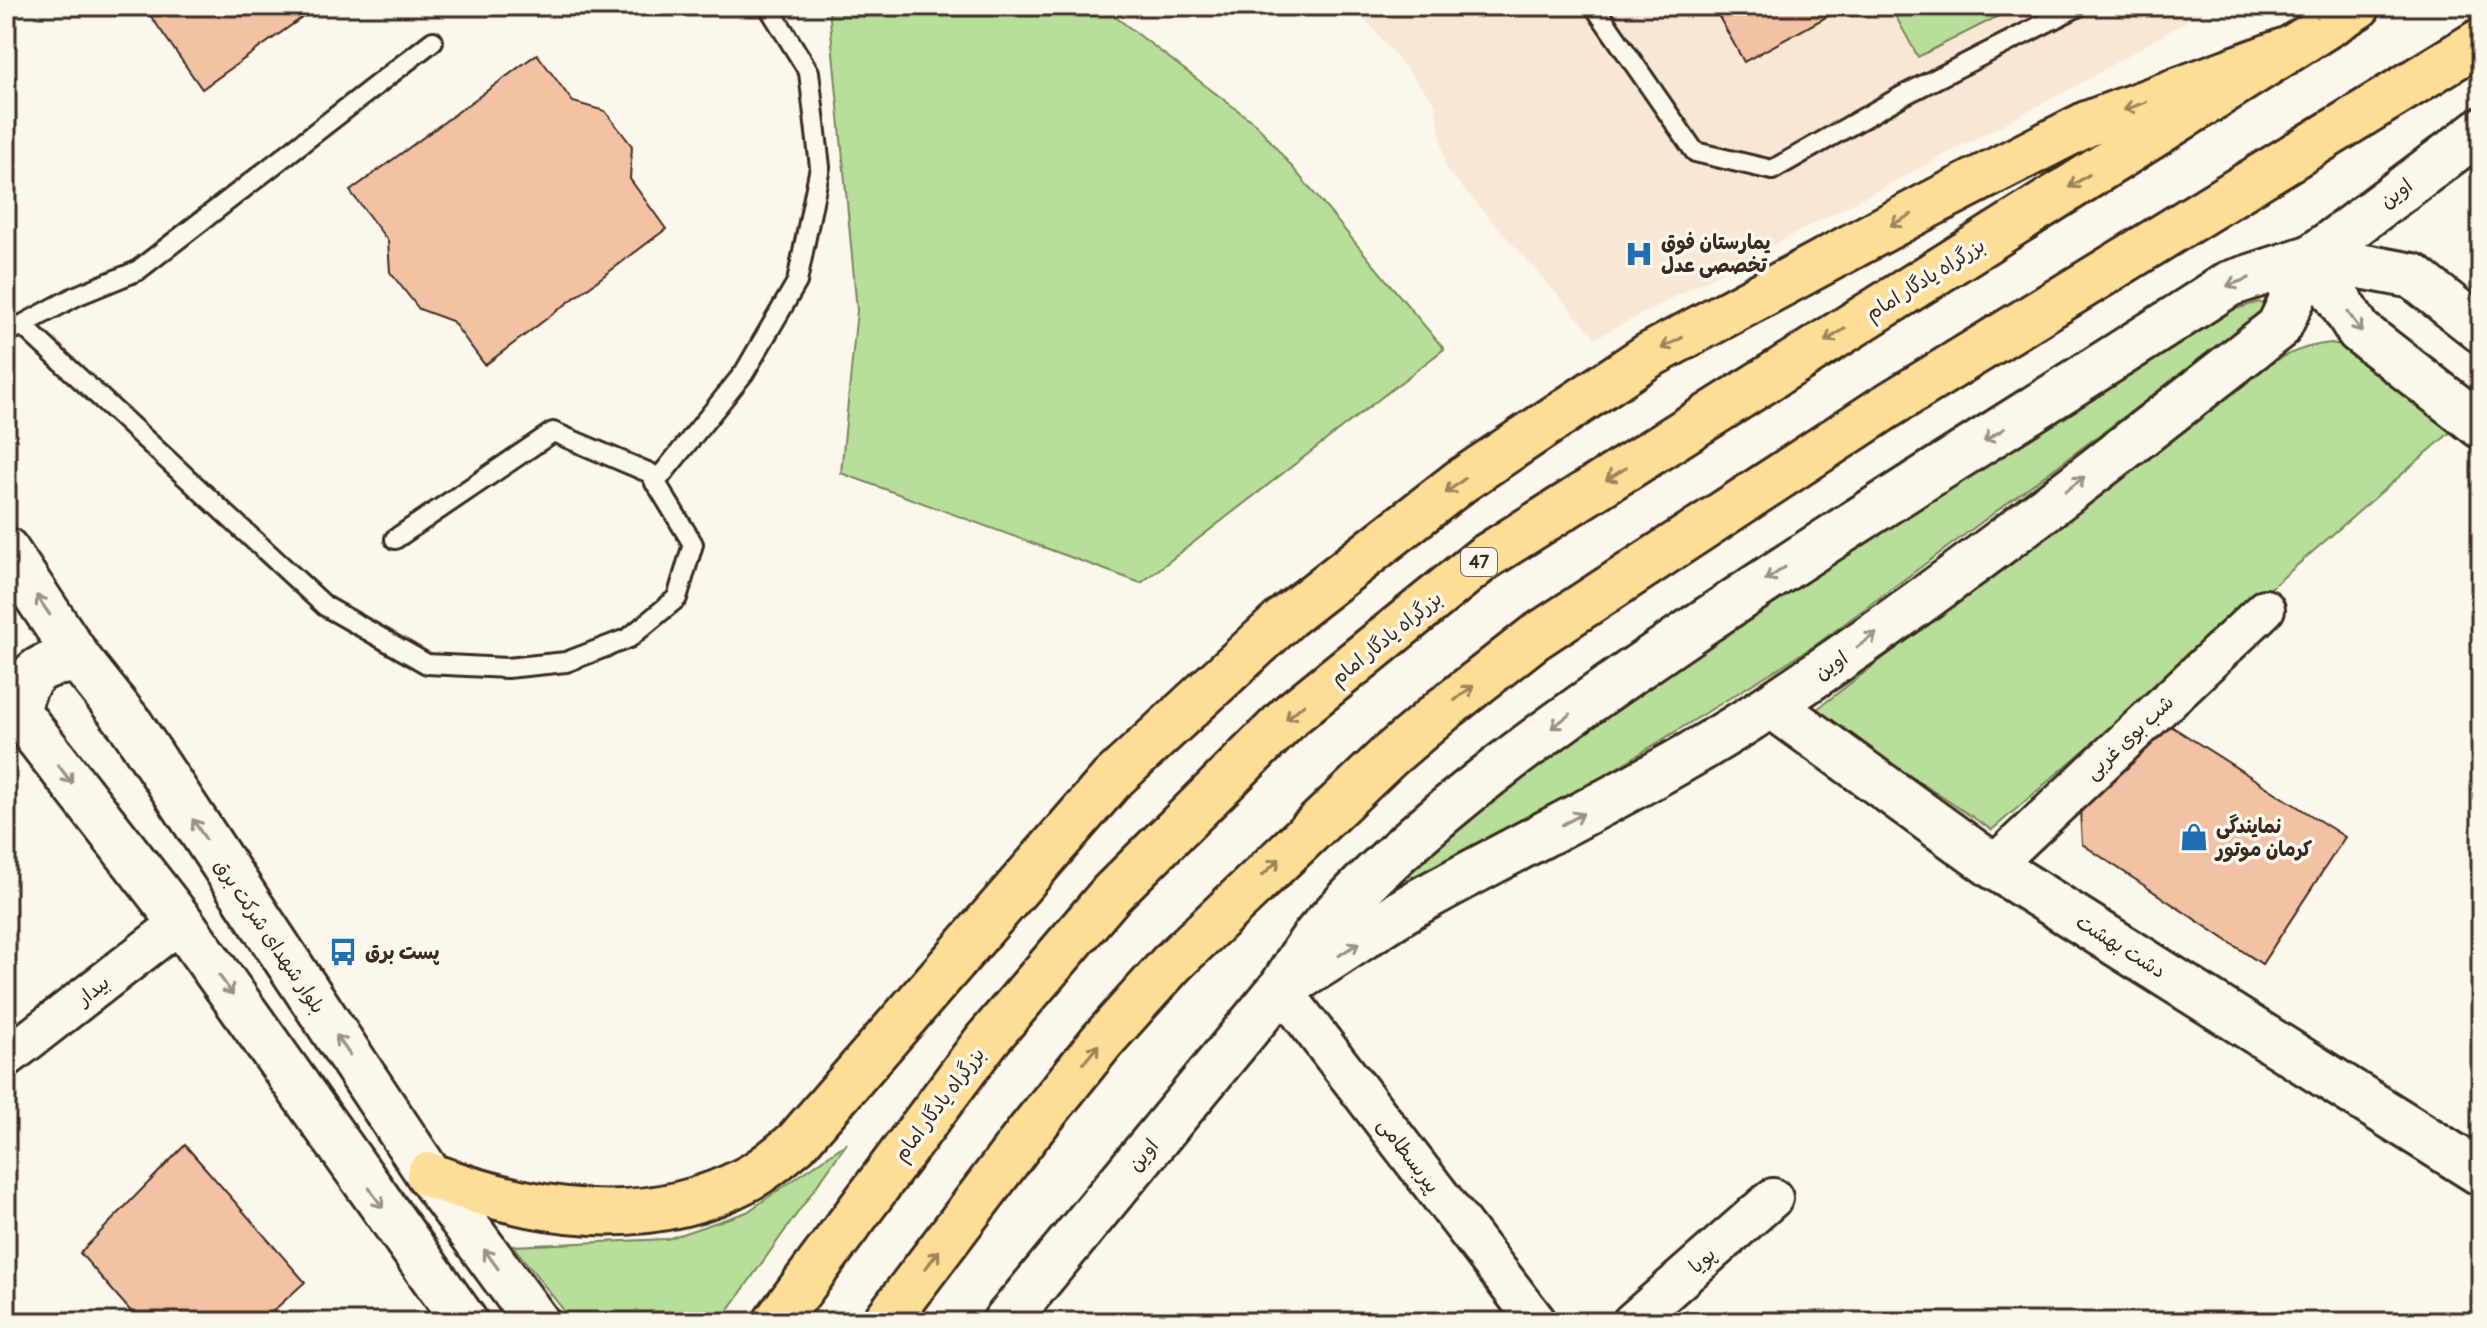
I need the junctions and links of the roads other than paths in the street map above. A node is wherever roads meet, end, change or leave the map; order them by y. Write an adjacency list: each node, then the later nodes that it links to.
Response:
1 (768, 6): 13 (lane)
2 (1594, 6): 3 (lane)
3 (2079, 6)
4 (2358, 6): 7 (highway, بزرگراه یادگار امام / 47)
5 (433, 41): 10 (lane)
6 (2481, 41): 30 (highway, one-way to 6)
7 (2287, 50): 25 (highway, one-way to 25); 29 (highway, بزرگراه یادگار امام / 47, one-way to 29)
8 (2481, 130): 9 (main road, اوین)
9 (2312, 257): 11 (main road); 12 (main road, one-way to 12); 19 (main road, اوین, one-way to 9); 22 (main road, اوین, one-way to 22)
10 (14, 329): 13 (lane)
11 (2481, 330)
12 (2481, 426)
13 (655, 483): 14 (lane)
14 (395, 539)
15 (6, 550): 17 (main road, بلوار شهدای شرکت برق, one-way to 15)
16 (2265, 609): 20 (street, شب بوی غربی)
17 (80, 661): 18 (main road); 25 (main road, بلوار شهدای شرکت برق, one-way to 17)
18 (12, 704): 21 (main road, one-way to 21)
19 (1771, 705): 20 (main road, دشت بهشت); 22 (main road, اوین, one-way to 19)
20 (1993, 866): 24 (main road, دشت بهشت)
21 (181, 922): 23 (street, بیدار); 27 (main road, one-way to 27)
22 (1281, 988): 31 (main road, اوین); 32 (street, پیربسطامی)
23 (6, 1058)
24 (2481, 1173)
25 (429, 1175): 28 (main road, بلوار شهدای شرکت برق, one-way to 25)
26 (1773, 1198): 33 (street, پویا)
27 (465, 1322)
28 (537, 1322)
29 (776, 1322)
30 (885, 1322)
31 (1005, 1322)
32 (1537, 1322)
33 (1632, 1322)

